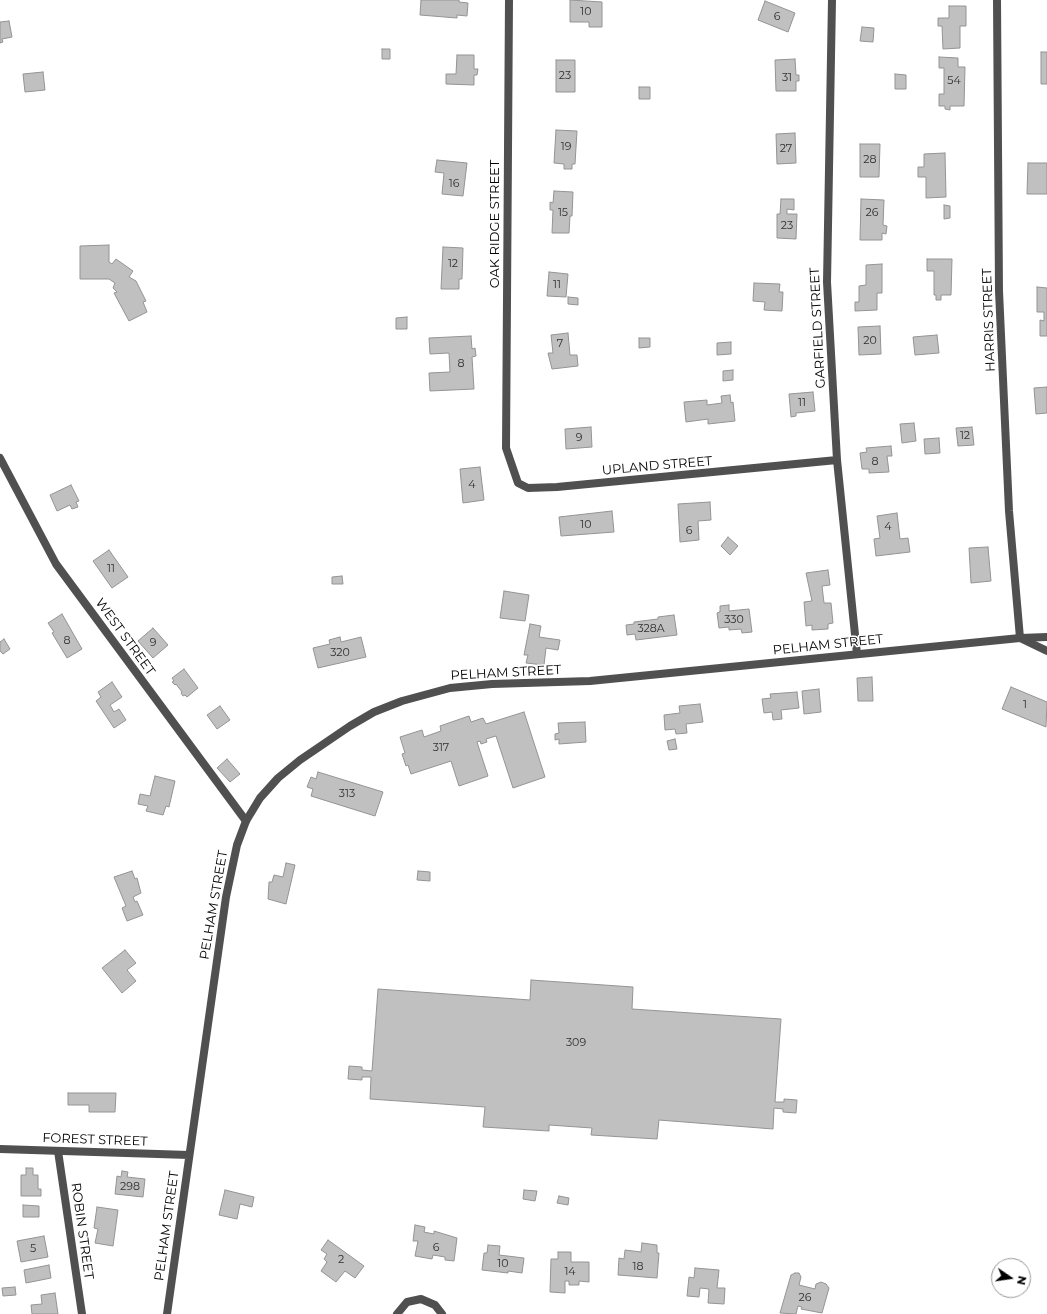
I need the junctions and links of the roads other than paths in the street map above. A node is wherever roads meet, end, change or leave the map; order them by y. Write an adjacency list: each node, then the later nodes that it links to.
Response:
1 (509, 0): 4 (street, OAK RIDGE STREET)
2 (832, 0): 6 (street, GARFIELD STREET)
3 (997, 0): 8 (street, HARRIS STREET)
4 (506, 448): 6 (street, UPLAND STREET)
5 (0, 458): 11 (street, WEST STREET)
6 (837, 460): 10 (street, GARFIELD STREET)
7 (1047, 637): 8 (street, PELHAM STREET)
8 (1020, 638): 9 (street); 10 (street, PELHAM STREET)
9 (1047, 651)
10 (857, 654): 11 (street, PELHAM STREET)
11 (246, 821): 14 (street, PELHAM STREET)
12 (0, 1149): 13 (street, FOREST STREET)
13 (58, 1151): 14 (street, FOREST STREET); 15 (street, ROBIN STREET)
14 (189, 1155): 16 (street, PELHAM STREET)
15 (82, 1314)
16 (167, 1314)
17 (397, 1314): 18 (street)
18 (442, 1314)

